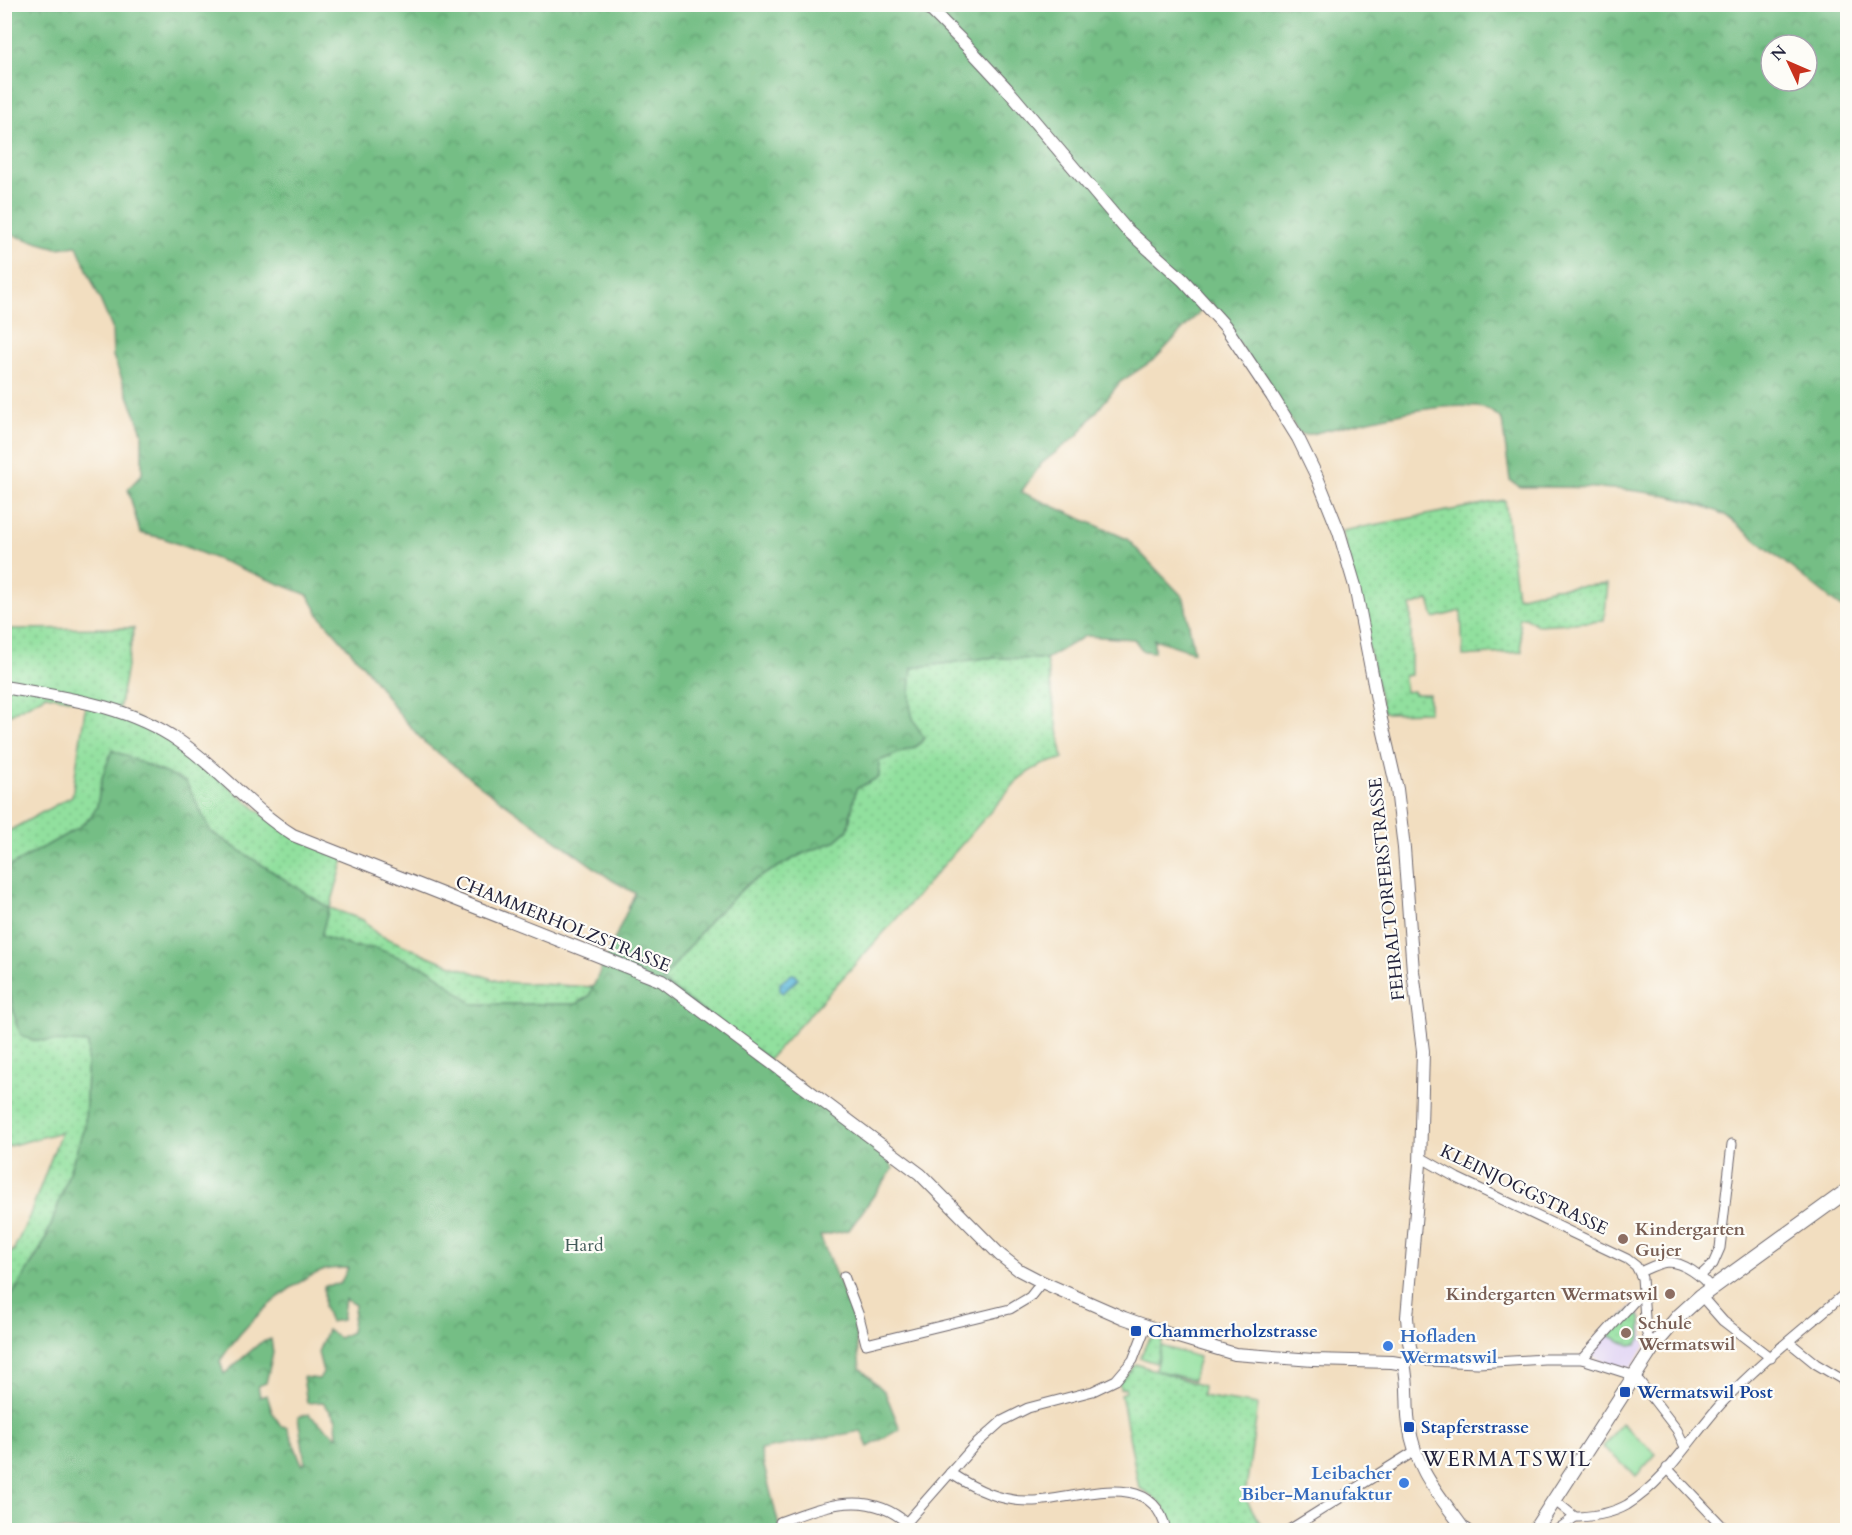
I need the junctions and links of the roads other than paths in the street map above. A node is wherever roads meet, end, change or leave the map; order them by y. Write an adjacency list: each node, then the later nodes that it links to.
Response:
1 (925, 4): 4 (street, FEHRALTORFERSTRASSE)
2 (4, 687): 9 (street, CHAMMERHOLZSTRASSE)
3 (1732, 1144): 8 (street)
4 (1420, 1157): 6 (street, KLEINJOGGSTRASSE); 20 (street, FEHRALTORFERSTRASSE)
5 (1848, 1190): 11 (main road)
6 (1640, 1272): 8 (street); 12 (street)
7 (844, 1276): 9 (street)
8 (1700, 1276): 11 (street)
9 (1042, 1282): 15 (street, CHAMMERHOLZSTRASSE)
10 (1848, 1291): 16 (street)
11 (1706, 1292): 17 (main road); 18 (street)
12 (1643, 1294): 13 (street); 14 (street)
13 (1632, 1303): 14 (street); 19 (street)
14 (1645, 1313): 17 (street)
15 (1146, 1326): 20 (street, CHAMMERHOLZSTRASSE); 28 (street)
16 (1789, 1342): 18 (street); 22 (street)
17 (1655, 1344): 21 (main road)
18 (1771, 1358): 24 (street)
19 (1582, 1359): 20 (street, CHAMMERHOLZSTRASSE); 21 (street, CHAMMERHOLZSTRASSE)
20 (1408, 1360): 26 (street, FEHRALTORFERSTRASSE)
21 (1634, 1377): 23 (street); 29 (main road)
22 (1848, 1383)
23 (1677, 1430): 24 (street); 25 (street)
24 (1699, 1430): 25 (street)
25 (1685, 1447): 27 (street)
26 (1415, 1451): 35 (street); 36 (street, FEHRALTORFERSTRASSE)
27 (1667, 1468): 30 (street); 39 (street)
28 (950, 1473): 32 (street); 34 (street)
29 (1554, 1500): 30 (street); 37 (main road)
30 (1575, 1517): 38 (street)
31 (780, 1522): 32 (street)
32 (907, 1522): 33 (street)
33 (900, 1530)
34 (1166, 1530)
35 (1289, 1530)
36 (1463, 1530)
37 (1534, 1530)
38 (1557, 1530)
39 (1726, 1530)

